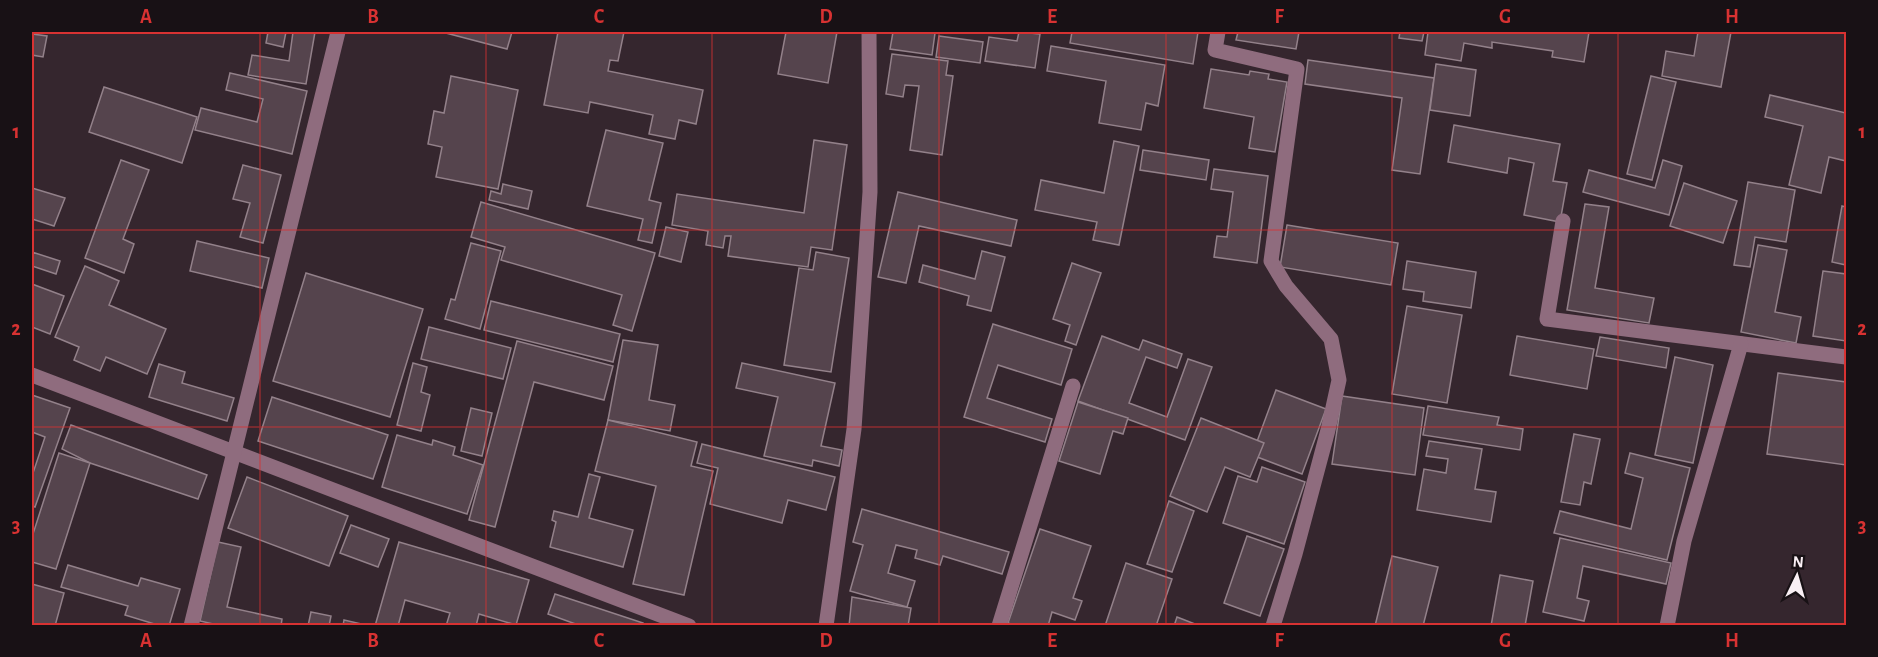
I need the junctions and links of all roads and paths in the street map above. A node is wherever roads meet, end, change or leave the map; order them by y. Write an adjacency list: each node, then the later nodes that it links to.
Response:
1 (338, 32): 9 (street)
2 (869, 32): 12 (street)
3 (1218, 32): 14 (street)
4 (1563, 221): 5 (street)
5 (1741, 344): 6 (street); 15 (street)
6 (1846, 357)
7 (32, 375): 9 (street)
8 (1073, 386): 13 (street)
9 (234, 451): 10 (street); 11 (street)
10 (191, 626)
11 (689, 626)
12 (826, 626)
13 (999, 626)
14 (1273, 626)
15 (1667, 626)

